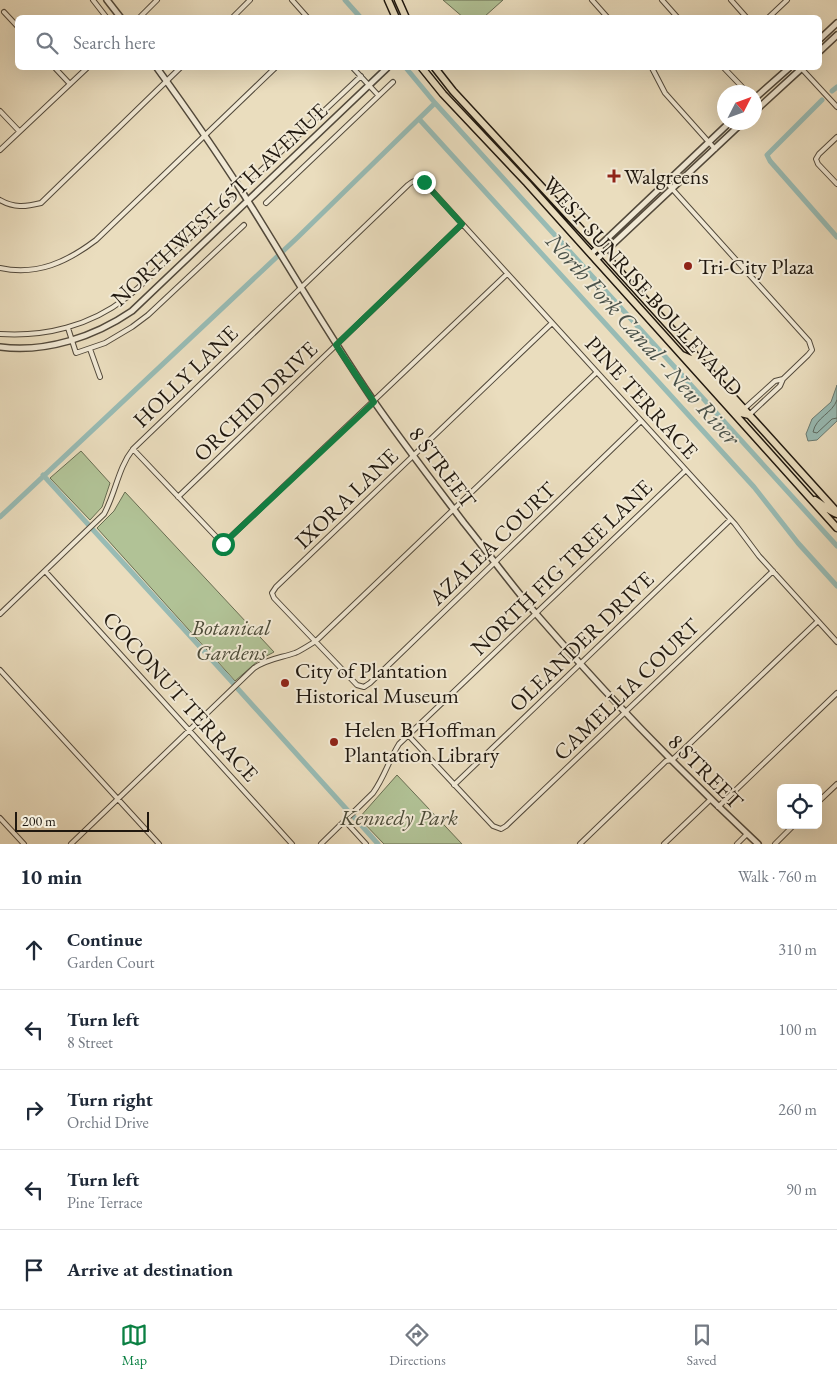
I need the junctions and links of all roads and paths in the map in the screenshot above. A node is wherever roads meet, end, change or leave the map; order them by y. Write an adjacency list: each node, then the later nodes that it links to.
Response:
1 (93, 0): 13 (street)
2 (108, 0): 14 (street)
3 (157, 0): 15 (street)
4 (250, 0): 16 (street)
5 (292, 0): 17 (street)
6 (388, 0): 18 (highway)
7 (398, 0): 19 (highway)
8 (592, 0): 20 (street)
9 (662, 0): 21 (street)
10 (731, 0): 22 (street)
11 (787, 0): 23 (street)
12 (4, 12): 25 (street)
13 (105, 15)
14 (119, 15)
15 (142, 15)
16 (235, 15)
17 (305, 15)
18 (395, 15)
19 (405, 15)
20 (605, 15)
21 (675, 15)
22 (744, 15)
23 (771, 15)
24 (837, 23): 27 (street)
25 (15, 24)
26 (837, 35): 28 (street)
27 (822, 37)
28 (822, 49)
29 (57, 70): 46 (street)
30 (85, 70): 46 (street)
31 (159, 70): 44 (street, 8 STREET)
32 (178, 70): 44 (street)
33 (273, 70): 57 (street)
34 (355, 70): 43 (street)
35 (385, 70): 47 (street, NORTHWEST 65TH AVENUE)
36 (424, 70): 75 (highway, WEST SUNRISE BOULEVARD)
37 (437, 70): 73 (highway, WEST SUNRISE BOULEVARD)
38 (653, 70): 59 (street)
39 (726, 70): 48 (street)
40 (787, 70): 49 (street)
41 (800, 70): 51 (street)
42 (804, 70): 52 (street)
43 (360, 76): 47 (street); 62 (street)
44 (167, 81): 57 (street, 8 STREET); 68 (street)
45 (393, 82): 50 (street)
46 (70, 84): 56 (street)
47 (369, 85): 50 (street); 69 (street, NORTHWEST 65TH AVENUE)
48 (740, 85)
49 (762, 93)
50 (378, 95): 70 (street)
51 (762, 105)
52 (837, 107)
53 (0, 111): 56 (street)
54 (722, 130): 59 (street)
55 (735, 130): 60 (street)
56 (19, 131): 61 (street)
57 (205, 135): 69 (street, 8 STREET); 77 (street)
58 (837, 137): 65 (street)
59 (709, 142): 60 (street); 64 (street)
60 (715, 149): 66 (street)
61 (0, 150)
62 (254, 177)
63 (418, 180): 72 (street, PINE TERRACE); 79 (street, HOLLY LANE)
64 (666, 182): 66 (street); 73 (street)
65 (837, 184)
66 (672, 189): 74 (street); 90 (street)
67 (232, 199): 81 (street)
68 (0, 200)
69 (248, 201): 79 (street, 8 STREET); 83 (street, NORTHWEST 65TH AVENUE)
70 (266, 203)
71 (244, 224): 86 (street)
72 (462, 224): 78 (street, PINE TERRACE); 84 (street, ORCHID DRIVE)
73 (598, 247): 74 (highway, WEST SUNRISE BOULEVARD); 75 (street)
74 (603, 253): 76 (street); 92 (highway, WEST SUNRISE BOULEVARD)
75 (590, 254): 76 (highway, WEST SUNRISE BOULEVARD)
76 (596, 260): 87 (highway, WEST SUNRISE BOULEVARD)
77 (0, 268)
78 (507, 274): 80 (street, PINE TERRACE); 91 (street)
79 (300, 287): 84 (street, 8 STREET); 96 (street, HOLLY LANE)
80 (552, 323): 88 (street, PINE TERRACE); 98 (street, IXORA LANE)
81 (68, 328): 82 (street); 83 (street)
82 (0, 334)
83 (72, 340): 85 (street, NORTHWEST 65TH AVENUE); 86 (street)
84 (336, 345): 91 (street, 8 STREET); 100 (street, ORCHID DRIVE)
85 (0, 347)
86 (90, 349): 89 (street)
87 (679, 353): 93 (highway); 95 (highway, WEST SUNRISE BOULEVARD)
88 (596, 372): 94 (street, PINE TERRACE); 102 (street)
89 (100, 377)
90 (783, 379): 92 (street); 93 (street)
91 (374, 402): 98 (street, 8 STREET); 100 (street)
92 (744, 409): 93 (highway, WEST SUNRISE BOULEVARD)
93 (749, 415): 97 (highway, WEST SUNRISE BOULEVARD)
94 (641, 421): 99 (street, PINE TERRACE); 106 (street, AZALEA COURT)
95 (743, 424): 97 (highway); 101 (highway, WEST SUNRISE BOULEVARD)
96 (133, 449): 100 (street); 107 (street, HOLLY LANE)
97 (784, 452): 103 (highway, WEST SUNRISE BOULEVARD)
98 (413, 456): 102 (street, 8 STREET); 112 (street, IXORA LANE)
99 (686, 470): 104 (street, PINE TERRACE); 110 (street, NORTH FIG TREE LANE)
100 (178, 497)
101 (809, 498): 103 (highway); 105 (highway, WEST SUNRISE BOULEVARD)
102 (454, 509): 106 (street, 8 STREET); 112 (street)
103 (837, 513)
104 (730, 520): 108 (street, PINE TERRACE); 114 (street, OLEANDER DRIVE)
105 (837, 528)
106 (495, 562): 110 (street, 8 STREET); 112 (street, AZALEA COURT)
107 (45, 571): 109 (street, HOLLY LANE); 118 (street, COCONUT TERRACE)
108 (773, 572): 111 (street, PINE TERRACE); 117 (street, CAMELLIA COURT)
109 (0, 614)
110 (536, 614): 114 (street, 8 STREET); 119 (street, NORTH FIG TREE LANE)
111 (818, 621): 113 (street, PINE TERRACE); 120 (street)
112 (316, 641): 118 (street)
113 (837, 642)
114 (581, 664): 117 (street, 8 STREET); 122 (street, OLEANDER DRIVE)
115 (0, 670): 124 (street)
116 (837, 693): 126 (street)
117 (626, 713): 120 (street, 8 STREET); 122 (street, CAMELLIA COURT)
118 (189, 730): 124 (street); 134 (street, COCONUT TERRACE)
119 (408, 735): 122 (street); 128 (street, NORTH FIG TREE LANE)
120 (672, 760): 125 (street, 8 STREET); 137 (street)
121 (837, 784): 123 (street)
122 (454, 785)
123 (822, 798)
124 (118, 799): 132 (street); 133 (street)
125 (710, 800): 126 (street, 8 STREET); 138 (street)
126 (718, 807): 130 (street, 8 STREET)
127 (0, 818): 131 (street)
128 (345, 821): 135 (street, NORTH FIG TREE LANE); 136 (street)
129 (790, 829): 141 (street)
130 (747, 834): 139 (street); 140 (street, 8 STREET)
131 (24, 844)
132 (71, 844)
133 (159, 844)
134 (292, 844)
135 (321, 844)
136 (366, 844)
137 (580, 844)
138 (664, 844)
139 (737, 844)
140 (758, 844)
141 (775, 844)

